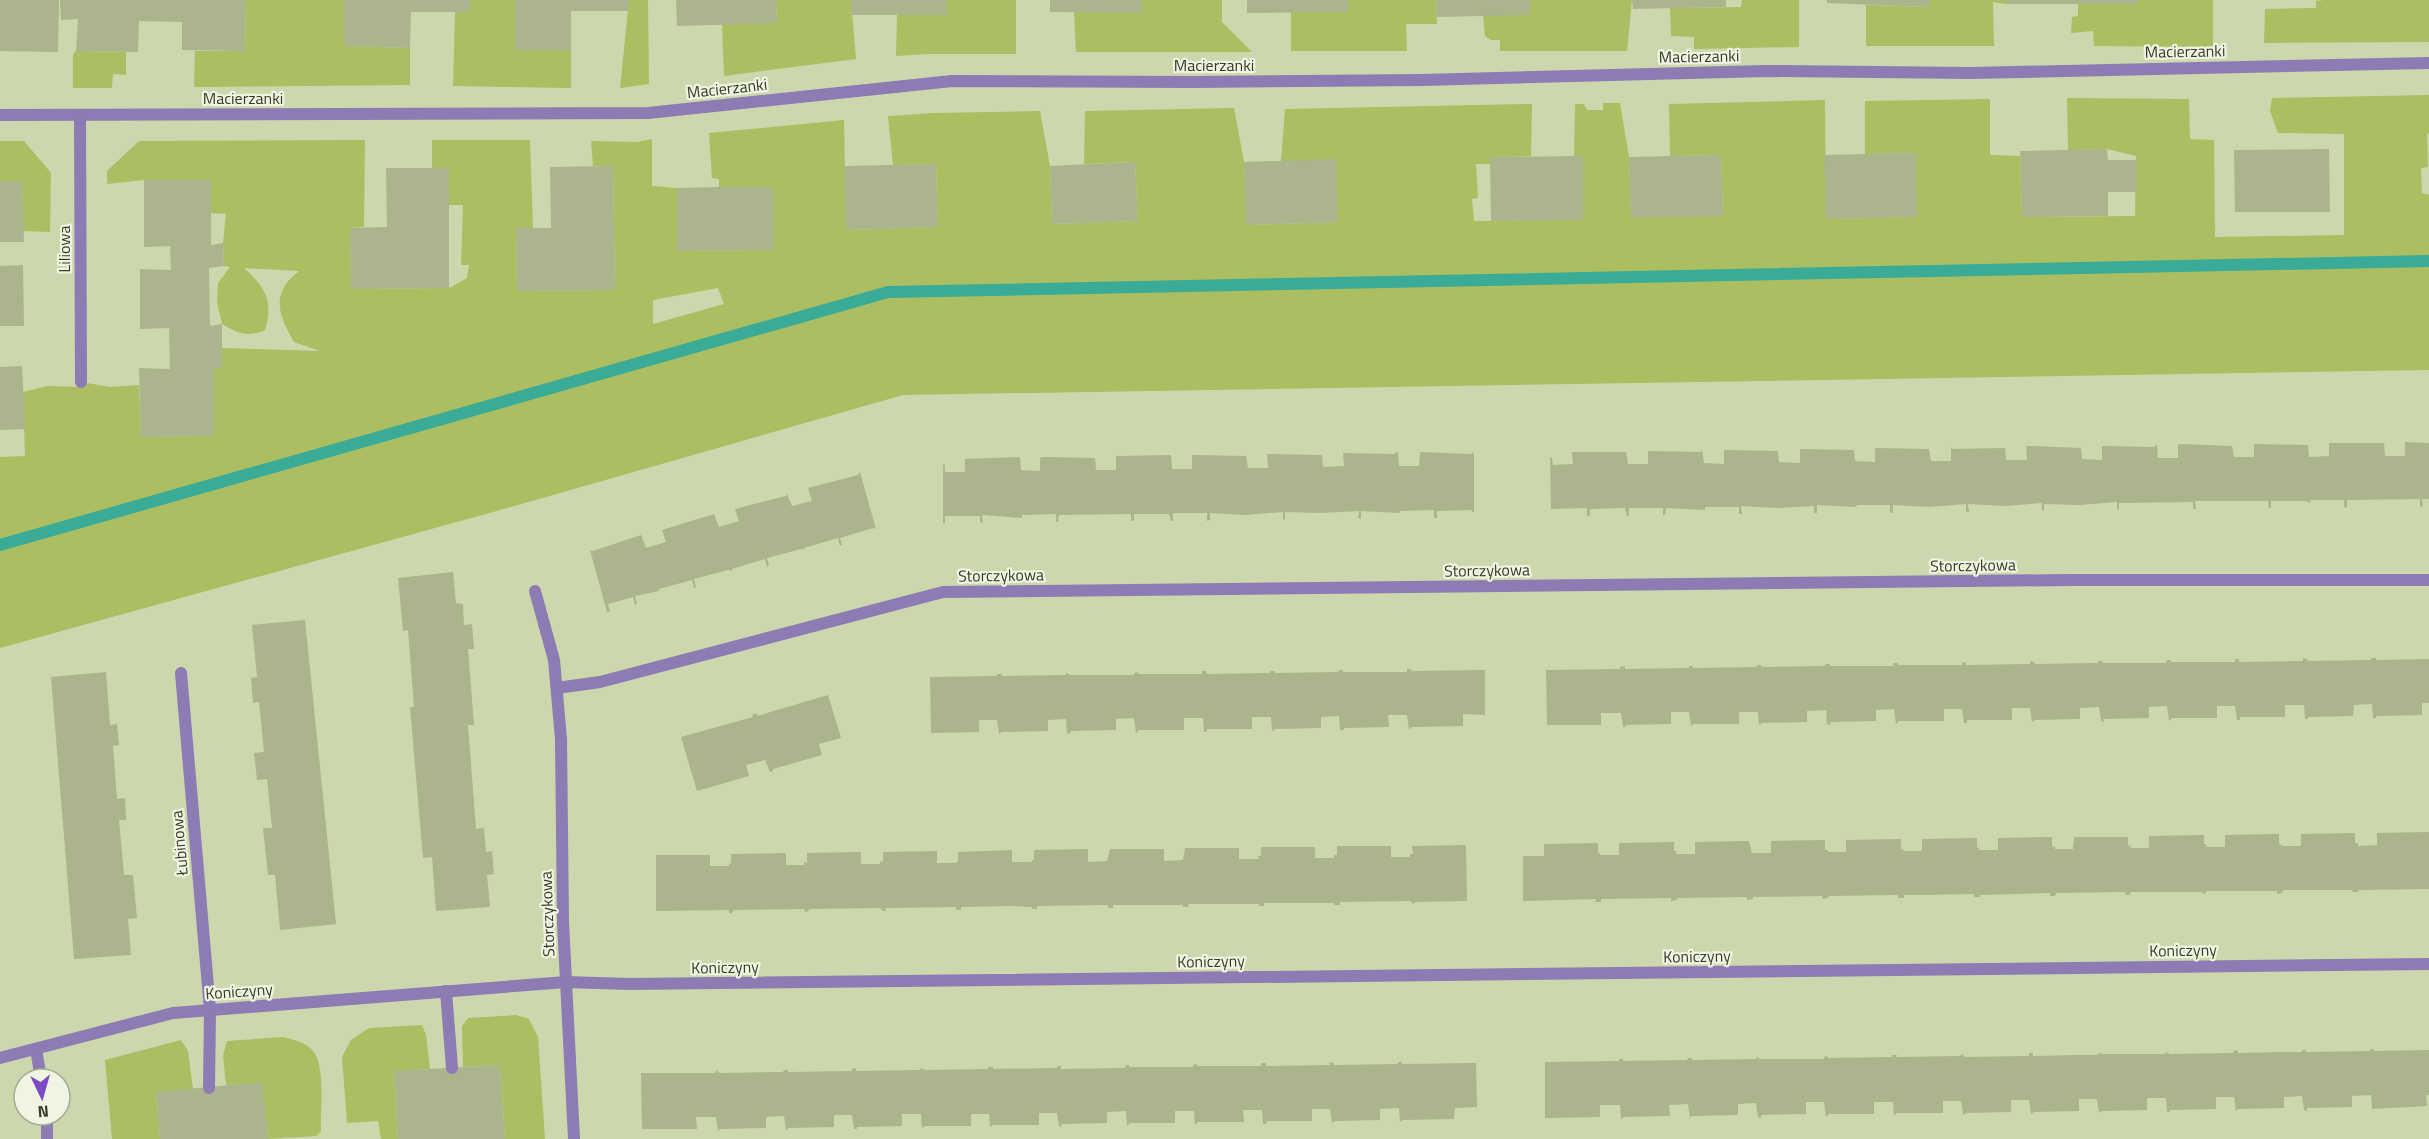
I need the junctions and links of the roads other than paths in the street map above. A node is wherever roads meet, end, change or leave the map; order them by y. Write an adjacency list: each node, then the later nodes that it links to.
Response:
1 (2429, 63): 3 (street, Macierzanki)
2 (0, 115): 3 (street, Macierzanki)
3 (80, 115): 4 (street, Liliowa)
4 (81, 382)
5 (2429, 580): 8 (street, Storczykowa)
6 (535, 591): 8 (street, Storczykowa)
7 (181, 674): 12 (street, Łubinowa)
8 (557, 688): 10 (street, Storczykowa)
9 (2429, 964): 10 (street, Koniczyny)
10 (566, 982): 11 (street, Koniczyny); 18 (street, Storczykowa)
11 (446, 991): 12 (street, Koniczyny); 16 (street)
12 (210, 1010): 13 (street, Koniczyny); 17 (street, Łubinowa)
13 (36, 1049): 14 (street, Koniczyny); 15 (street)
14 (0, 1058)
15 (39, 1067)
16 (452, 1068)
17 (209, 1088)
18 (573, 1139)

